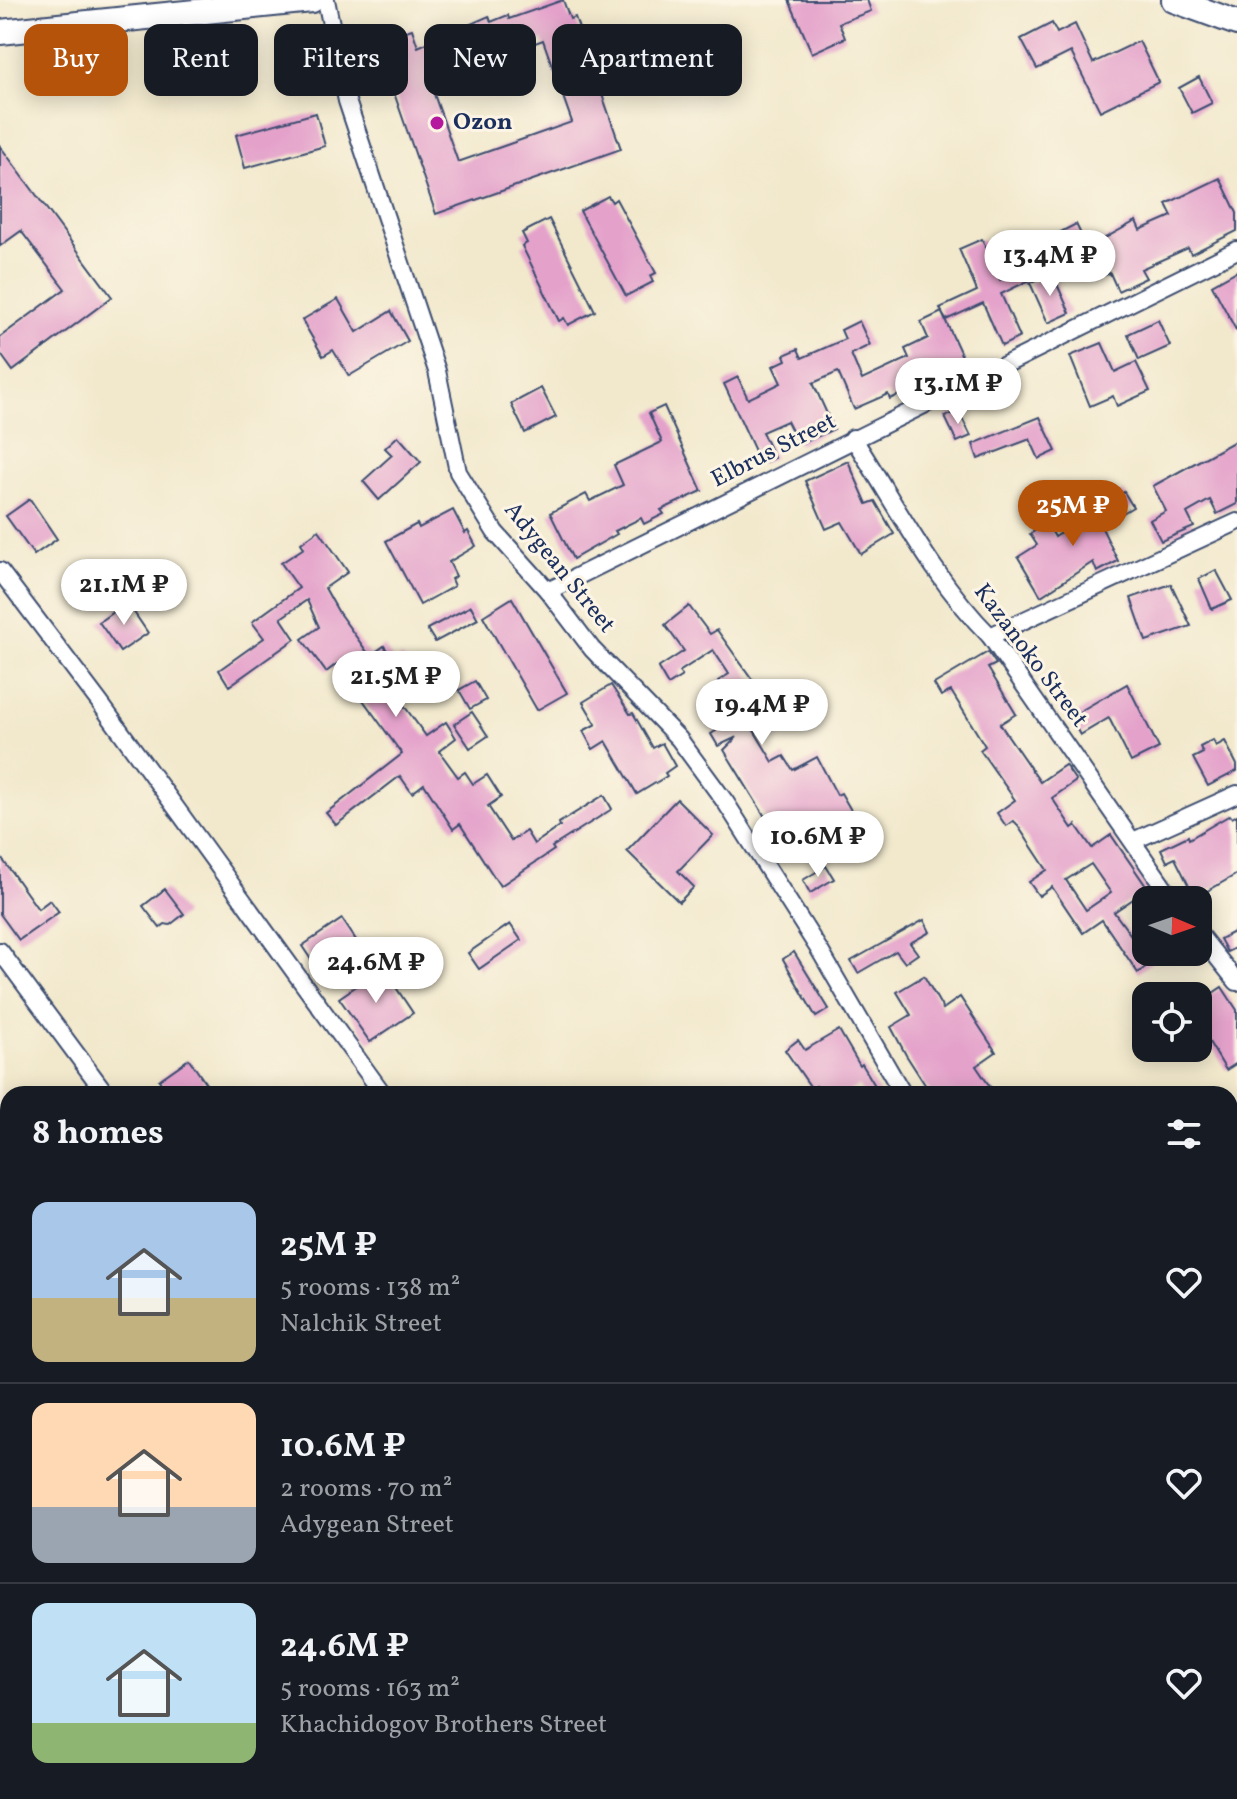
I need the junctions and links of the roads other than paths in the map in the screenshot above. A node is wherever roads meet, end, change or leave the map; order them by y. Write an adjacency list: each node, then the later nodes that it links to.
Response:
1 (312, 0): 5 (street)
2 (326, 0): 10 (street, Adygean Street)
3 (1174, 0): 4 (street)
4 (1237, 23)
5 (0, 32)
6 (1237, 250): 7 (street, Elbrus Street)
7 (853, 438): 10 (street, Elbrus Street); 11 (street, Kazanoko Street)
8 (1237, 522): 11 (street)
9 (0, 571): 19 (street)
10 (548, 591): 20 (street, Adygean Street)
11 (990, 636): 13 (street, Kazanoko Street)
12 (1237, 794): 13 (street)
13 (1133, 841): 14 (street, Kazanoko Street)
14 (1164, 886)
15 (0, 951): 18 (street)
16 (1212, 951): 17 (street)
17 (1237, 982)
18 (100, 1086)
19 (377, 1086)
20 (898, 1086)

